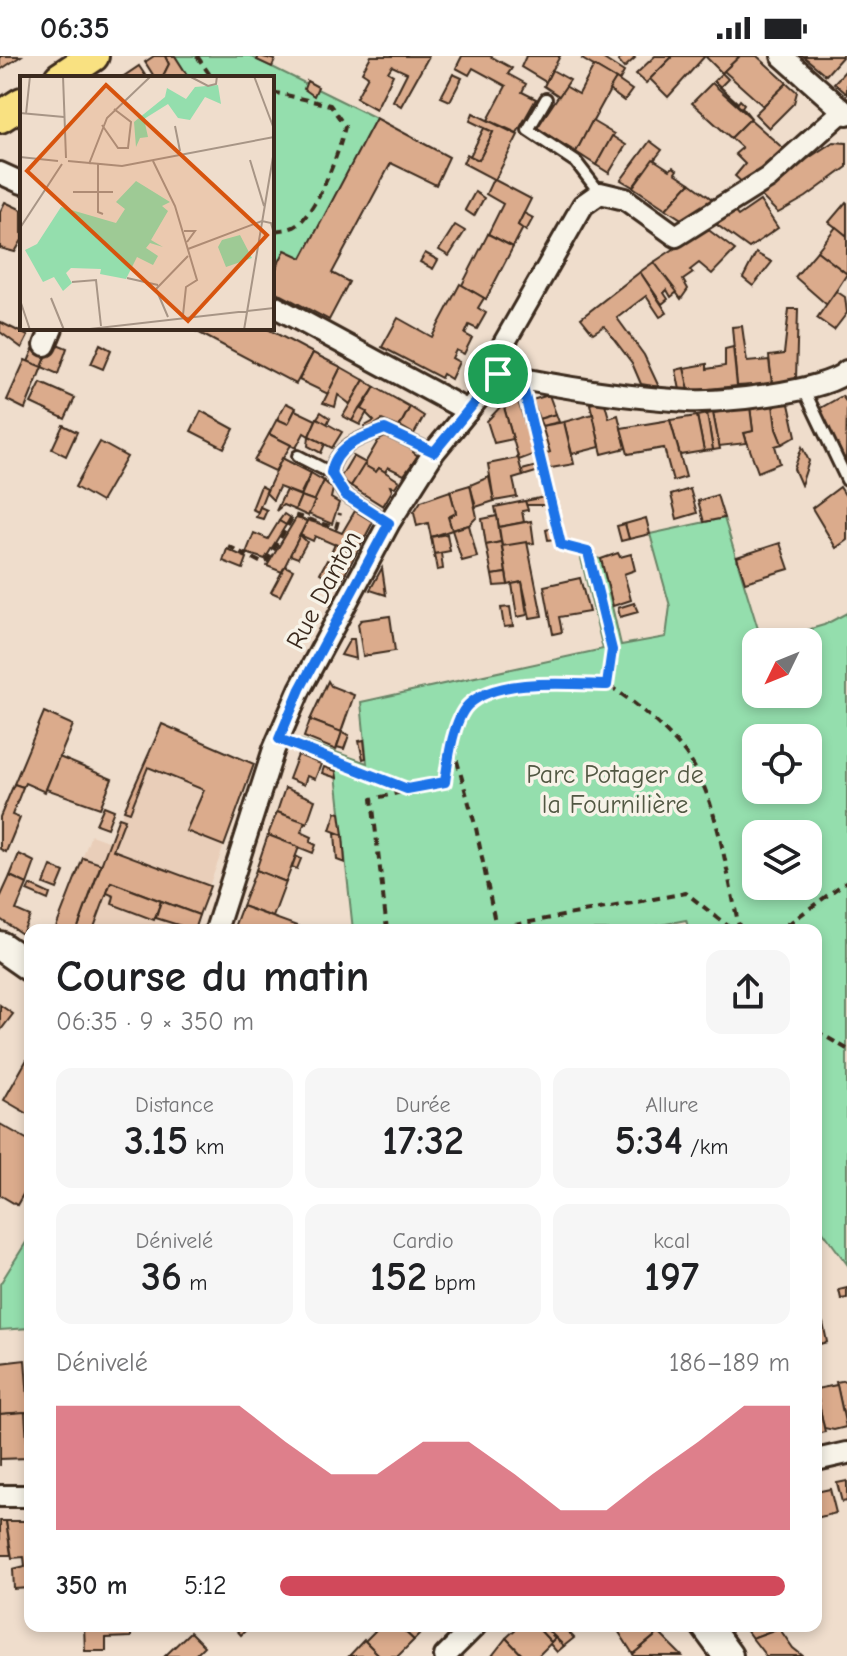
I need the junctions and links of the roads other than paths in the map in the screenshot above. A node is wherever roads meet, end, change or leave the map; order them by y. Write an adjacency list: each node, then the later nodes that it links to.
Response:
1 (93, 56): 3 (main road)
2 (782, 56): 6 (street)
3 (63, 76)
4 (546, 99): 10 (lane)
5 (20, 104): 7 (main road)
6 (845, 112): 10 (street)
7 (0, 117)
8 (0, 173): 9 (street)
9 (20, 182)
10 (600, 193): 13 (street, Rue Danton)
11 (274, 306): 15 (street)
12 (847, 371): 14 (street)
13 (498, 374): 14 (street); 15 (street, Rue Danton)
14 (804, 390): 19 (lane)
15 (468, 411): 16 (street, Rue Danton)
16 (434, 452): 18 (lane); 20 (street, Rue Danton)
17 (298, 456): 18 (lane)
18 (331, 473): 20 (lane)
19 (847, 480)
20 (389, 523): 21 (street, Rue Danton)
21 (218, 924)
22 (0, 946): 23 (street)
23 (24, 963)
24 (847, 1453): 25 (street)
25 (822, 1459)
26 (0, 1496): 27 (street)
27 (24, 1496)
28 (469, 1632): 30 (street)
29 (710, 1632): 31 (street)
30 (445, 1656)
31 (728, 1656)

